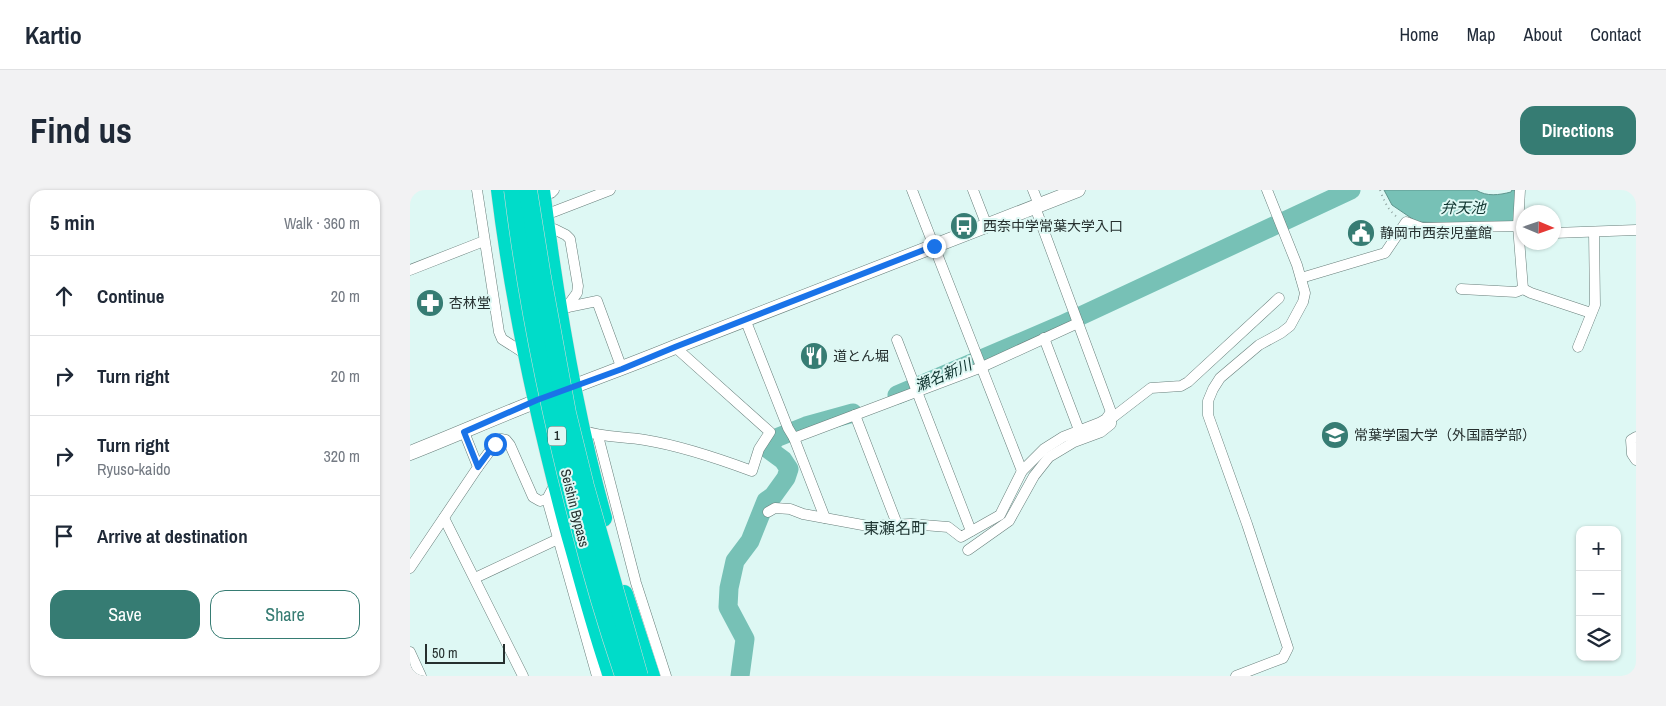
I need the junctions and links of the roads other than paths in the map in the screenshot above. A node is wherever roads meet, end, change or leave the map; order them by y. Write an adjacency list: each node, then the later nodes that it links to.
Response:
1 (477, 190): 23 (street)
2 (490, 190): 34 (highway, 1)
3 (513, 190): 75 (highway, Seishin Bypass / 1, bridge)
4 (528, 190): 76 (highway, Seishin Bypass / 1, bridge)
5 (610, 190): 16 (street)
6 (912, 190): 24 (street)
7 (973, 190): 17 (street)
8 (1033, 190): 15 (street)
9 (1078, 190): 15 (main road)
10 (1267, 190): 28 (street)
11 (1520, 190): 14 (street)
12 (549, 191): 16 (highway, 1); 27 (highway, 1)
13 (501, 199): 34 (highway)
14 (1520, 205)
15 (1037, 206): 17 (main road); 36 (street)
16 (553, 212): 18 (highway, 1)
17 (987, 226): 24 (main road)
18 (554, 229): 27 (highway, 1); 32 (street)
19 (1636, 230): 21 (street)
20 (1516, 231): 28 (street)
21 (1594, 232): 22 (street); 33 (street)
22 (1561, 233)
23 (484, 242): 26 (street); 41 (street)
24 (934, 246): 35 (main road); 42 (street)
25 (1521, 250): 30 (street)
26 (410, 270)
27 (551, 274): 32 (highway, 1)
28 (1302, 278): 79 (street)
29 (1461, 289): 30 (street)
30 (1523, 289): 33 (street)
31 (1279, 298): 48 (street)
32 (563, 310): 43 (street); 44 (highway, 1)
33 (1591, 313): 40 (street)
34 (518, 316): 41 (highway, 1)
35 (745, 320): 39 (main road); 53 (street)
36 (1078, 323): 37 (street); 48 (street)
37 (1044, 338): 42 (street); 50 (street)
38 (897, 340): 45 (street)
39 (675, 347): 43 (main road); 52 (street)
40 (1578, 347)
41 (527, 356): 46 (highway, 1)
42 (982, 367): 45 (street); 58 (street)
43 (622, 369): 44 (main road)
44 (572, 388): 46 (main road); 49 (highway, 1)
45 (916, 392): 47 (street); 65 (street)
46 (537, 400): 51 (main road); 59 (highway, 1)
47 (855, 415): 53 (street); 64 (street)
48 (1111, 415): 50 (street); 67 (street)
49 (581, 430): 52 (street); 77 (highway, 1)
50 (1079, 430): 58 (street)
51 (464, 432): 55 (main road); 57 (street)
52 (598, 436): 78 (street)
53 (794, 438): 63 (street)
54 (1636, 438): 56 (street)
55 (410, 453)
56 (1636, 460)
57 (478, 467): 60 (street); 62 (street)
58 (1022, 471): 65 (street)
59 (556, 482): 60 (street); 74 (highway, 1)
60 (547, 499): 66 (street)
61 (768, 512): 63 (street)
62 (444, 518): 68 (street); 69 (street)
63 (825, 518): 64 (street)
64 (897, 524): 65 (street)
65 (971, 531)
66 (558, 538): 69 (street); 73 (street)
67 (968, 550)
68 (410, 568)
69 (475, 578): 72 (street)
70 (410, 652): 71 (street)
71 (421, 676)
72 (523, 676)
73 (597, 676)
74 (612, 676)
75 (624, 676)
76 (639, 676)
77 (651, 676)
78 (666, 676)
79 (1236, 676)

